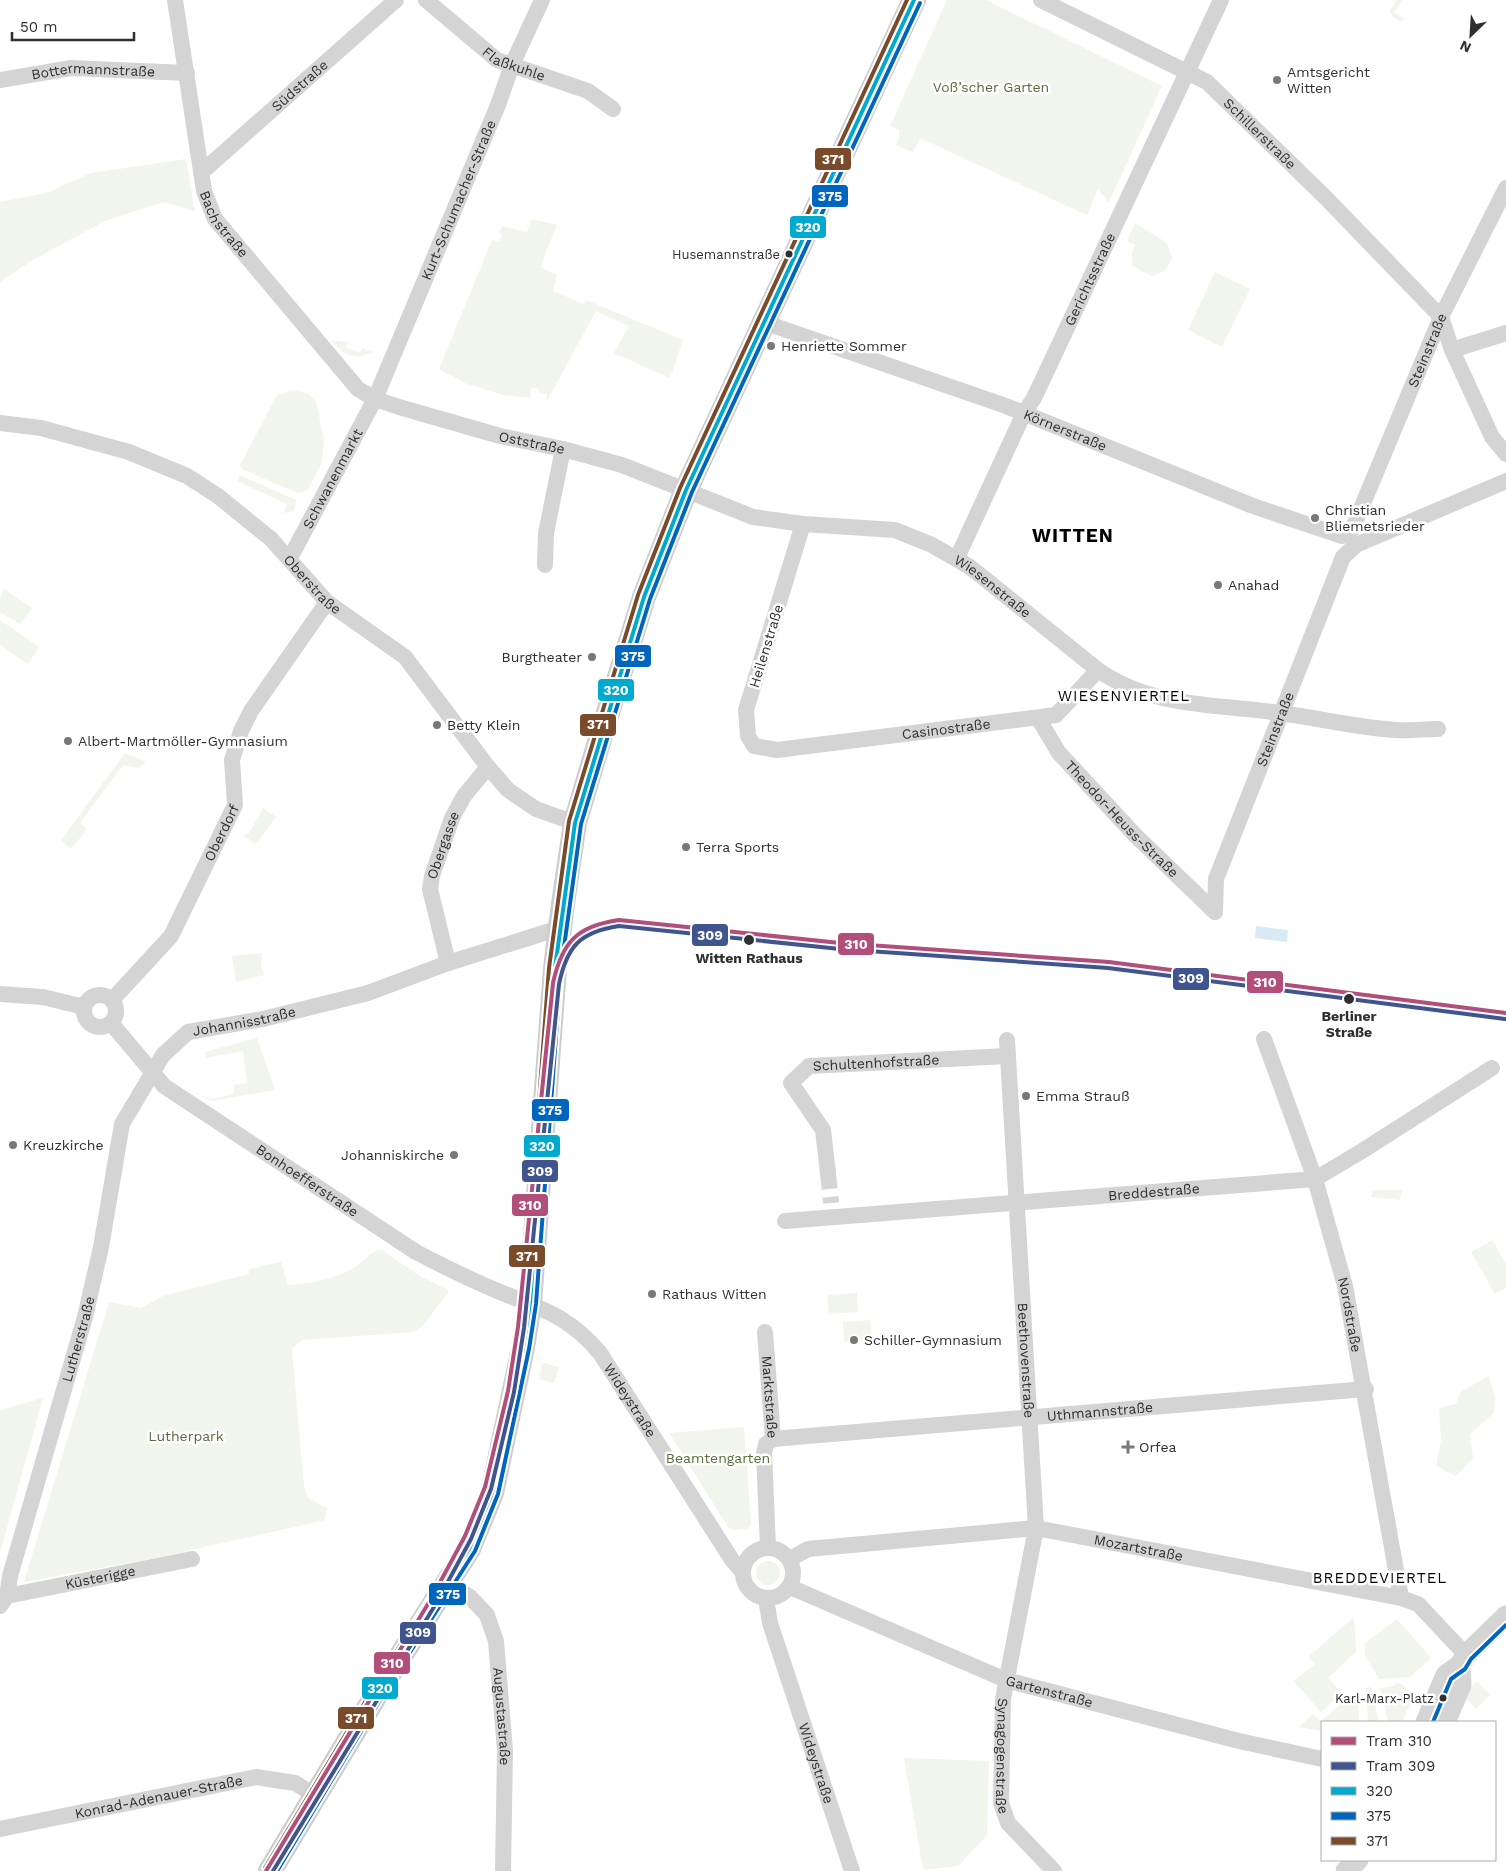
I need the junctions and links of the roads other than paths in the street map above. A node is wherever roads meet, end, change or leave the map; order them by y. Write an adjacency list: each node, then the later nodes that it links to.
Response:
1 (175, 0): 10 (street, Bachstraße)
2 (396, 0): 13 (street, Südstraße)
3 (426, 0): 8 (street, Flaßkuhle)
4 (542, 0): 8 (street, Kurt-Schumacher-Straße)
5 (914, 0): 16 (main road)
6 (1041, 0): 9 (street, Schillerstraße)
7 (1221, 0): 9 (street, Gerichtsstraße)
8 (512, 65): 12 (street, Flaßkuhle); 19 (street, Kurt-Schumacher-Straße)
9 (1188, 72): 15 (street, Schillerstraße); 20 (street, Gerichtsstraße)
10 (187, 73): 11 (street, Bottermannstraße); 13 (street, Bachstraße)
11 (0, 80)
12 (613, 109)
13 (203, 171): 19 (street, Bachstraße)
14 (1506, 188): 15 (street, Steinstraße)
15 (1441, 317): 18 (street); 26 (street, Steinstraße)
16 (763, 322): 20 (street, Körnerstraße); 25 (main road)
17 (1506, 333): 18 (street)
18 (1452, 350): 23 (street)
19 (375, 399): 22 (street, Oststraße); 28 (street, Schwanenmarkt)
20 (1024, 413): 26 (street, Körnerstraße); 29 (street, Gerichtsstraße)
21 (0, 423): 28 (street, Oberstraße)
22 (563, 449): 25 (street, Oststraße); 30 (street)
23 (1506, 454)
24 (1506, 482): 33 (street, Steinstraße)
25 (686, 490): 27 (street, Wiesenstraße); 38 (main road)
26 (1357, 517)
27 (803, 524): 29 (street, Wiesenstraße); 36 (street, Heilenstraße)
28 (290, 558): 31 (street, Oberstraße)
29 (957, 558): 32 (street, Wiesenstraße)
30 (545, 565)
31 (327, 602): 37 (street, Oberstraße); 43 (street, Oberdorf)
32 (1098, 670): 33 (street, Wiesenstraße); 34 (street, Casinostraße)
33 (1282, 713): 35 (street, Wiesenstraße); 39 (street, Steinstraße)
34 (1038, 718): 36 (street, Casinostraße); 39 (street, Theodor-Heuss-Straße)
35 (1438, 729)
36 (777, 750)
37 (488, 767): 38 (street, Oberstraße); 41 (street, Obergasse)
38 (575, 824): 40 (main road)
39 (1215, 912)
40 (560, 928): 41 (street, Johannisstraße); 55 (main road)
41 (448, 962): 50 (street, Johannisstraße)
42 (0, 994): 44 (street)
43 (112, 1000): 44 (street); 45 (street)
44 (84, 1007): 45 (street)
45 (111, 1023): 50 (street, Bonhoefferstraße)
46 (1264, 1039): 52 (street, Nordstraße)
47 (1007, 1040): 48 (street, Beethovenstraße)
48 (1008, 1056): 51 (street, Schultenhofstraße); 53 (street, Beethovenstraße)
49 (1492, 1068): 52 (street, Breddestraße)
50 (152, 1072): 55 (street, Bonhoefferstraße); 69 (street, Lutherstraße)
51 (828, 1173)
52 (1315, 1178): 53 (street, Breddestraße); 57 (street, Nordstraße)
53 (1016, 1203): 54 (street, Breddestraße); 58 (street, Beethovenstraße)
54 (785, 1221)
55 (530, 1303): 64 (street, Wideystraße); 65 (main road)
56 (765, 1332): 59 (street, Marktstraße)
57 (1366, 1390): 58 (street, Uthmannstraße); 67 (street, Nordstraße)
58 (1030, 1418): 59 (street, Uthmannstraße); 60 (street, Beethovenstraße)
59 (773, 1439): 61 (street, Marktstraße)
60 (1036, 1528): 63 (street, Mozartstraße); 67 (street, Mozartstraße); 72 (street, Beethovenstraße)
61 (768, 1548): 63 (street); 64 (street)
62 (192, 1559): 69 (street, Küsterigge)
63 (790, 1559): 66 (street)
64 (743, 1572): 68 (street)
65 (448, 1583): 76 (main road); 80 (street, Augustastraße)
66 (790, 1587): 68 (street); 72 (street, Gartenstraße)
67 (1401, 1598): 71 (street, Mozartstraße)
68 (766, 1599): 81 (street, Wideystraße)
69 (4, 1601)
70 (1506, 1616): 71 (street)
71 (1463, 1660): 73 (street); 74 (street)
72 (1006, 1680): 75 (street, Gartenstraße); 82 (street, Synagogenstraße)
73 (1426, 1721)
74 (1444, 1721)
75 (1321, 1759)
76 (316, 1796): 77 (street, Konrad-Adenauer-Straße); 79 (main road)
77 (0, 1829)
78 (1357, 1861): 83 (street)
79 (270, 1871)
80 (503, 1871)
81 (852, 1871)
82 (1054, 1871)
83 (1346, 1871)

